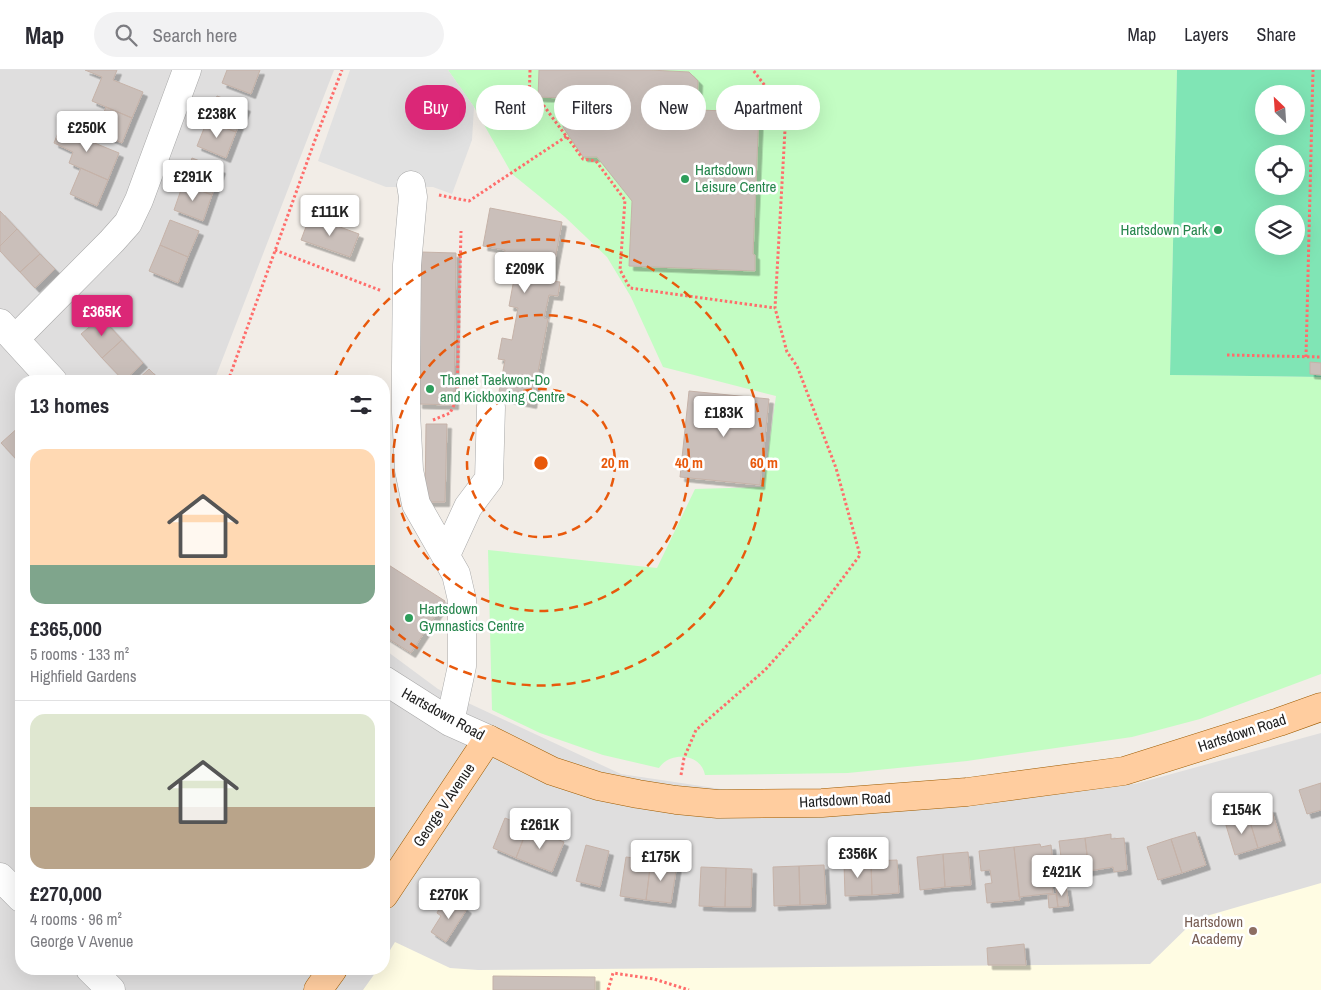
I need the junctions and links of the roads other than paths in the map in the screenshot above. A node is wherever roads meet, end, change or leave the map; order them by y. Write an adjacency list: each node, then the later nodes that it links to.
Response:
1 (187, 70): 3 (street)
2 (412, 191): 6 (street)
3 (7, 331): 4 (street)
4 (47, 375)
5 (491, 407): 6 (street)
6 (446, 555): 9 (street)
7 (390, 684): 9 (street, Hartsdown Road)
8 (1321, 707): 10 (main road, Hartsdown Road)
9 (450, 722): 10 (street, Hartsdown Road)
10 (488, 739): 12 (main road, George V Avenue)
11 (0, 877): 13 (street)
12 (390, 886)
13 (15, 892)
14 (96, 975): 16 (street)
15 (329, 975): 17 (main road)
16 (111, 990)
17 (318, 990)

